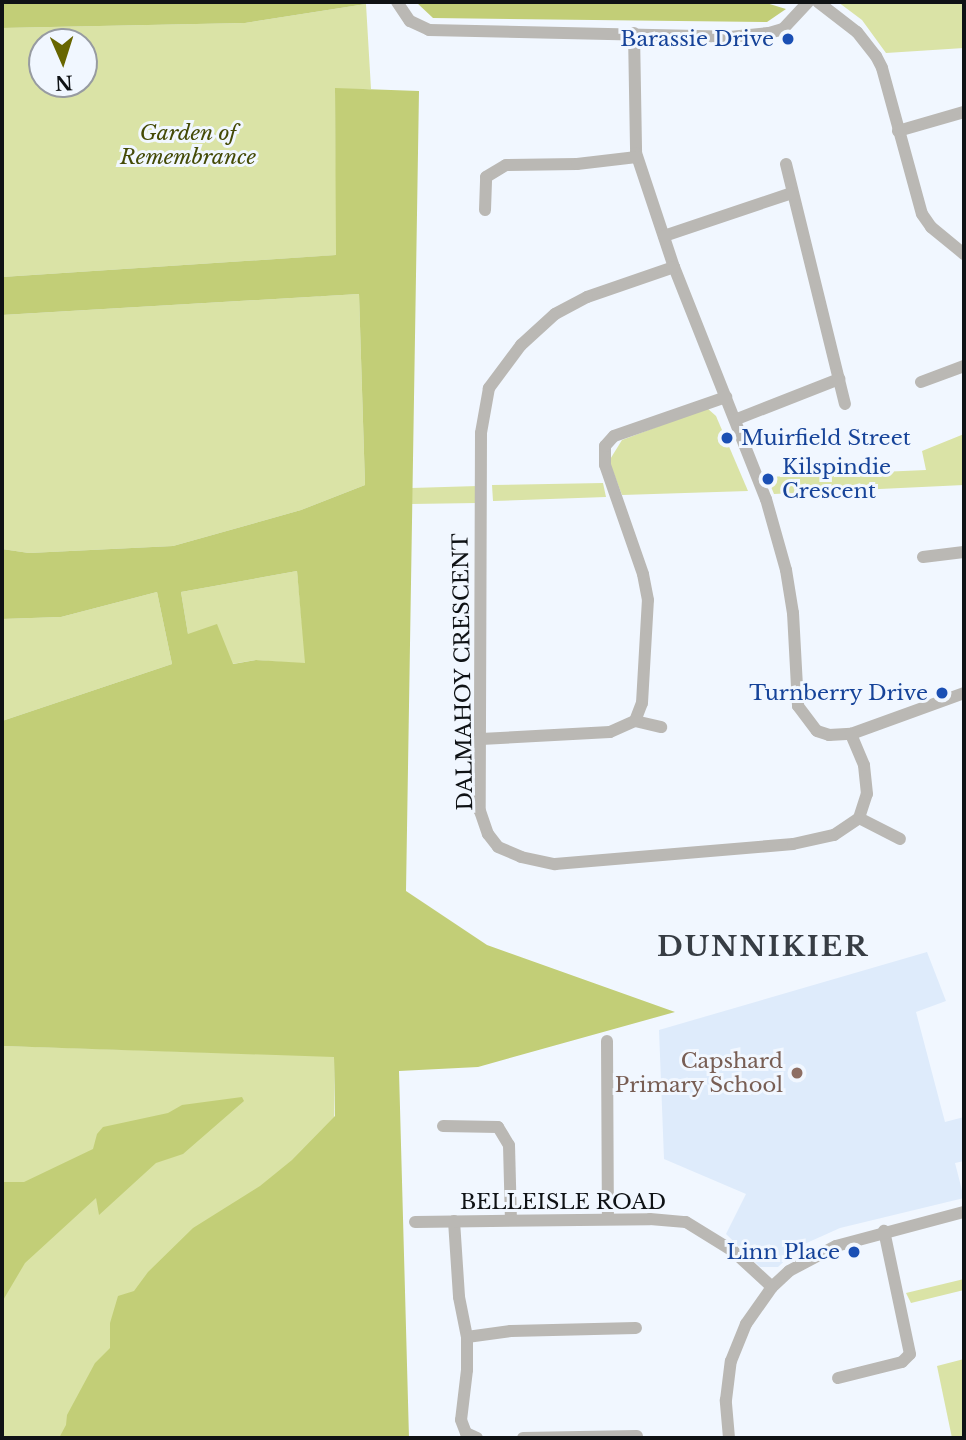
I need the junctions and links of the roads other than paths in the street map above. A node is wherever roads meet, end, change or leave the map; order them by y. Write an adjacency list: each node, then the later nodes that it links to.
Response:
1 (397, 2): 4 (street)
2 (808, 2): 4 (street)
3 (818, 2): 6 (street)
4 (634, 33): 7 (street)
5 (964, 112): 6 (street)
6 (898, 131): 12 (street)
7 (637, 157): 10 (street); 11 (street)
8 (786, 164): 9 (street)
9 (792, 193): 11 (street); 15 (street)
10 (485, 210)
11 (664, 236): 13 (street)
12 (964, 254)
13 (674, 267): 17 (street); 26 (street, DALMAHOY CRESCENT)
14 (964, 366): 16 (street)
15 (839, 379): 18 (street); 19 (street)
16 (921, 382)
17 (726, 397): 19 (street); 23 (street)
18 (845, 404)
19 (737, 419): 25 (street)
20 (964, 552): 21 (street)
21 (923, 557)
22 (964, 695): 25 (street)
23 (635, 721): 24 (street); 26 (street)
24 (661, 727)
25 (851, 734): 27 (street)
26 (481, 739): 27 (street, DALMAHOY CRESCENT)
27 (859, 818): 28 (street)
28 (900, 839)
29 (607, 1041): 32 (street)
30 (443, 1126): 33 (street)
31 (964, 1212): 36 (street)
32 (608, 1219): 33 (street, BELLEISLE ROAD); 37 (street, BELLEISLE ROAD)
33 (511, 1220): 34 (street, BELLEISLE ROAD)
34 (454, 1221): 35 (street, BELLEISLE ROAD); 39 (street)
35 (415, 1222)
36 (884, 1231): 37 (street); 40 (street)
37 (772, 1287): 45 (street)
38 (636, 1328): 39 (street)
39 (467, 1337): 43 (street)
40 (838, 1378)
41 (637, 1436): 42 (street)
42 (603, 1437): 44 (street)
43 (477, 1438)
44 (523, 1438)
45 (729, 1438)

